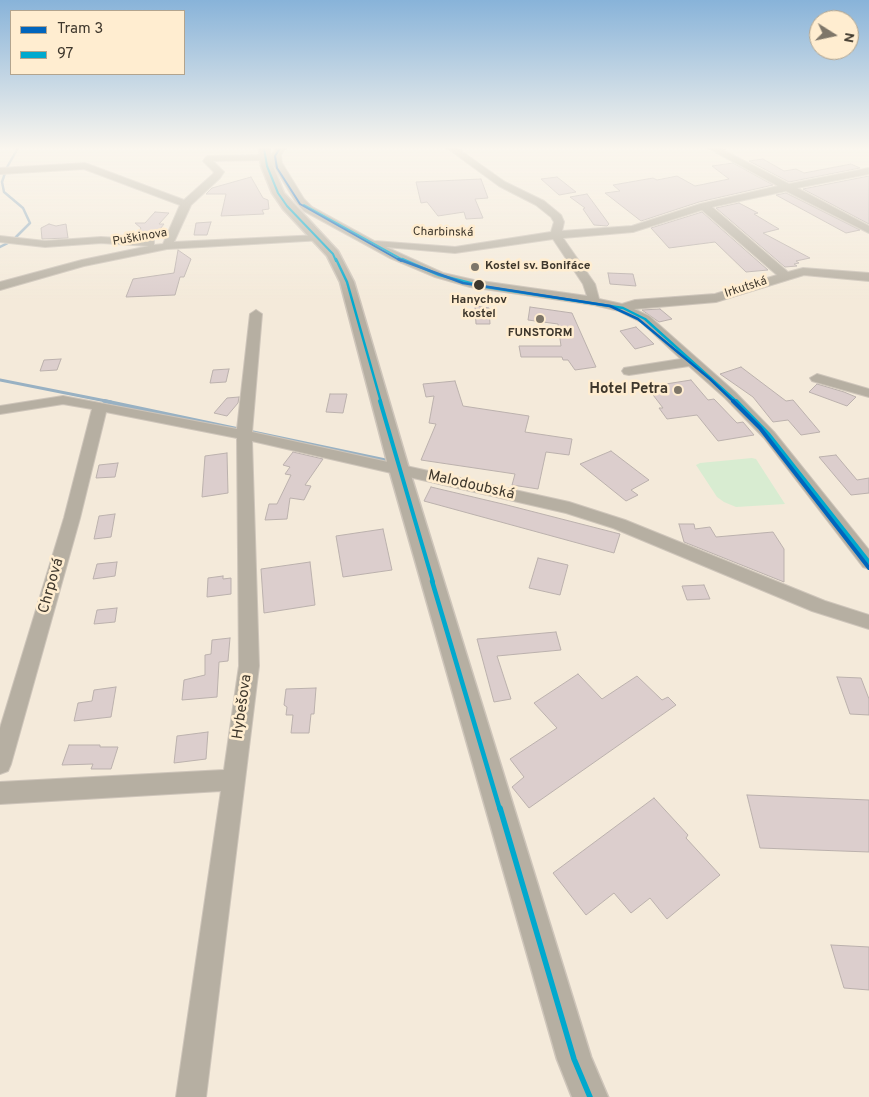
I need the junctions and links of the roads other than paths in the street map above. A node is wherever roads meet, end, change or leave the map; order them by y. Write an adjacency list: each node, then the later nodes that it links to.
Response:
1 (172, 199): 8 (street)
2 (190, 199): 8 (street)
3 (282, 199): 12 (street)
4 (299, 199): 14 (street)
5 (531, 199): 11 (street)
6 (731, 199): 9 (street, Charbinská)
7 (809, 199): 10 (street)
8 (186, 204): 15 (street)
9 (704, 206): 11 (street, Charbinská); 16 (street)
10 (869, 230)
11 (556, 235): 14 (street, Charbinská); 19 (street)
12 (319, 238): 15 (street, Puškinova); 29 (street)
13 (0, 239): 15 (street)
14 (369, 242): 19 (street)
15 (167, 245): 18 (street, Puškinova)
16 (784, 275): 17 (street, Irkutská); 20 (street, Irkutská)
17 (869, 277)
18 (0, 286)
19 (594, 302): 20 (street)
20 (623, 308): 22 (street)
21 (256, 314): 28 (street, Hybešova)
22 (692, 361): 23 (street); 30 (street)
23 (629, 371)
24 (817, 378): 25 (street)
25 (869, 393)
26 (100, 406): 27 (street, Malodoubská); 28 (street, Malodoubská); 32 (street, Chrpová)
27 (0, 410)
28 (245, 435): 29 (street, Malodoubská); 33 (street, Hybešova)
29 (399, 469): 31 (street, Malodoubská); 36 (street)
30 (869, 562)
31 (869, 622)
32 (0, 764)
33 (233, 780): 34 (street); 35 (street, Hybešova)
34 (0, 793)
35 (192, 1097)
36 (590, 1097)

